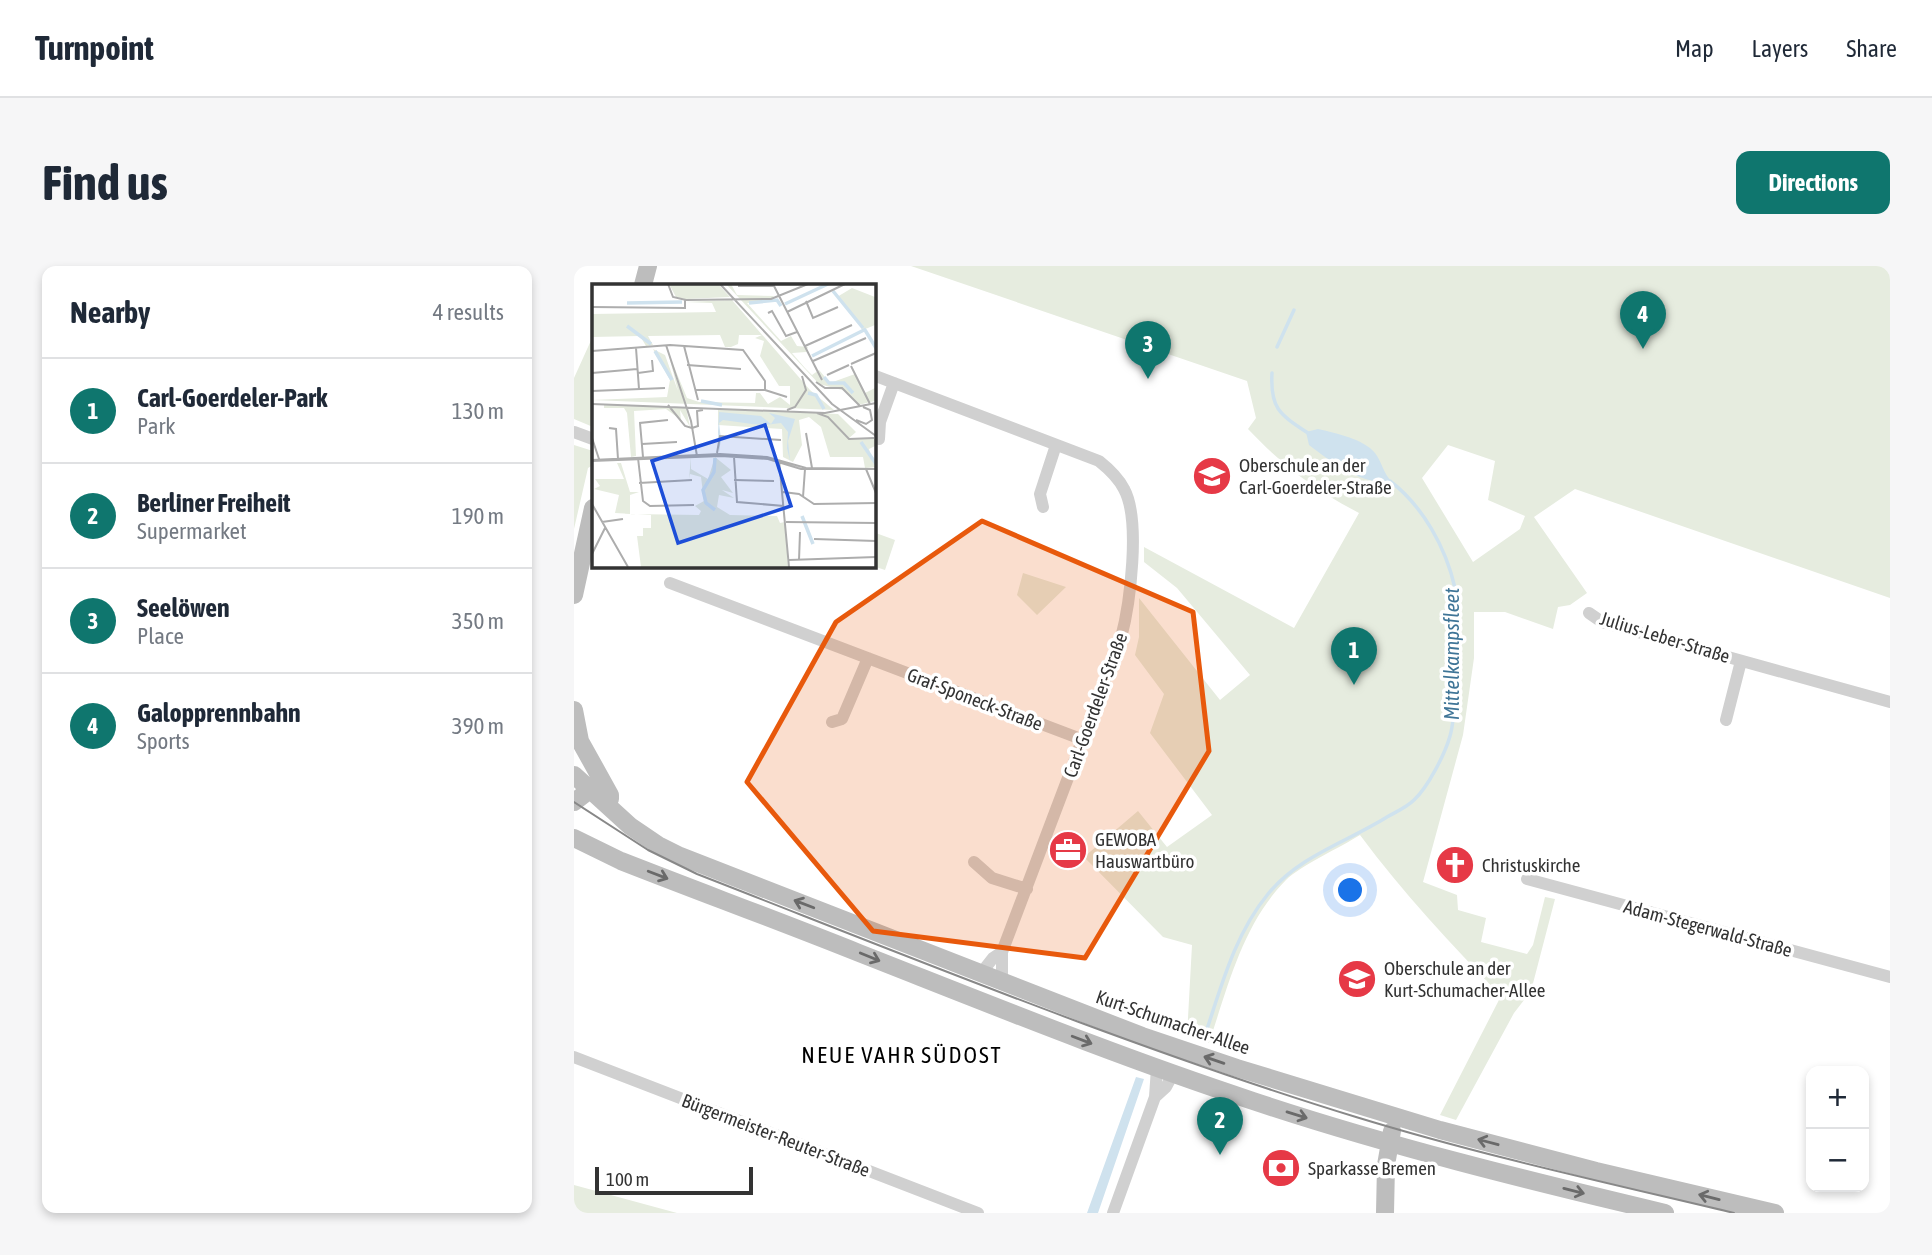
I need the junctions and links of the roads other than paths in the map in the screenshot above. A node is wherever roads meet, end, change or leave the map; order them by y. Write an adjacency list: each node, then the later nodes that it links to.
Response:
1 (648, 266): 2 (street)
2 (643, 284)
3 (875, 376): 4 (street, Carl-Goerdeler-Straße)
4 (894, 383): 7 (street); 8 (street, Carl-Goerdeler-Straße)
5 (574, 432): 6 (street)
6 (592, 439)
7 (879, 439)
8 (1056, 445): 9 (street); 20 (street, Carl-Goerdeler-Straße)
9 (1043, 507)
10 (592, 513): 12 (street)
11 (670, 583): 14 (street, Graf-Sponeck-Straße)
12 (574, 595)
13 (1589, 613): 15 (street, Julius-Leber-Straße)
14 (867, 659): 19 (street); 20 (street, Graf-Sponeck-Straße)
15 (1741, 661): 16 (street, Julius-Leber-Straße); 18 (street, Julius-Leber-Straße)
16 (1890, 702)
17 (574, 710): 21 (street)
18 (1726, 720)
19 (832, 722)
20 (1082, 739): 30 (street, Carl-Goerdeler-Straße)
21 (580, 741): 22 (street); 26 (street)
22 (574, 759)
23 (574, 775): 24 (street, Kurt-Schumacher-Allee)
24 (592, 789): 25 (street); 26 (street, Kurt-Schumacher-Allee)
25 (574, 802)
26 (609, 806): 32 (street, Kurt-Schumacher-Allee, one-way to 26)
27 (574, 838): 36 (street, one-way to 36)
28 (974, 862): 30 (street)
29 (1527, 879): 33 (street, Adam-Stegerwald-Straße)
30 (1027, 889): 31 (street, Carl-Goerdeler-Straße)
31 (1002, 952): 32 (street, Carl-Goerdeler-Straße); 34 (street, Carl-Goerdeler-Straße)
32 (982, 972): 34 (street, Kurt-Schumacher-Allee)
33 (1890, 977)
34 (1002, 980): 37 (street, Kurt-Schumacher-Allee, one-way to 34)
35 (574, 1057): 39 (street, Bürgermeister-Reuter-Straße)
36 (1165, 1071): 38 (street, one-way to 38); 40 (street)
37 (1396, 1118): 38 (street); 43 (street, Kurt-Schumacher-Allee, one-way to 37)
38 (1389, 1143): 41 (street); 42 (street, one-way to 42)
39 (978, 1213)
40 (1112, 1213)
41 (1385, 1213)
42 (1665, 1213)
43 (1775, 1213)

